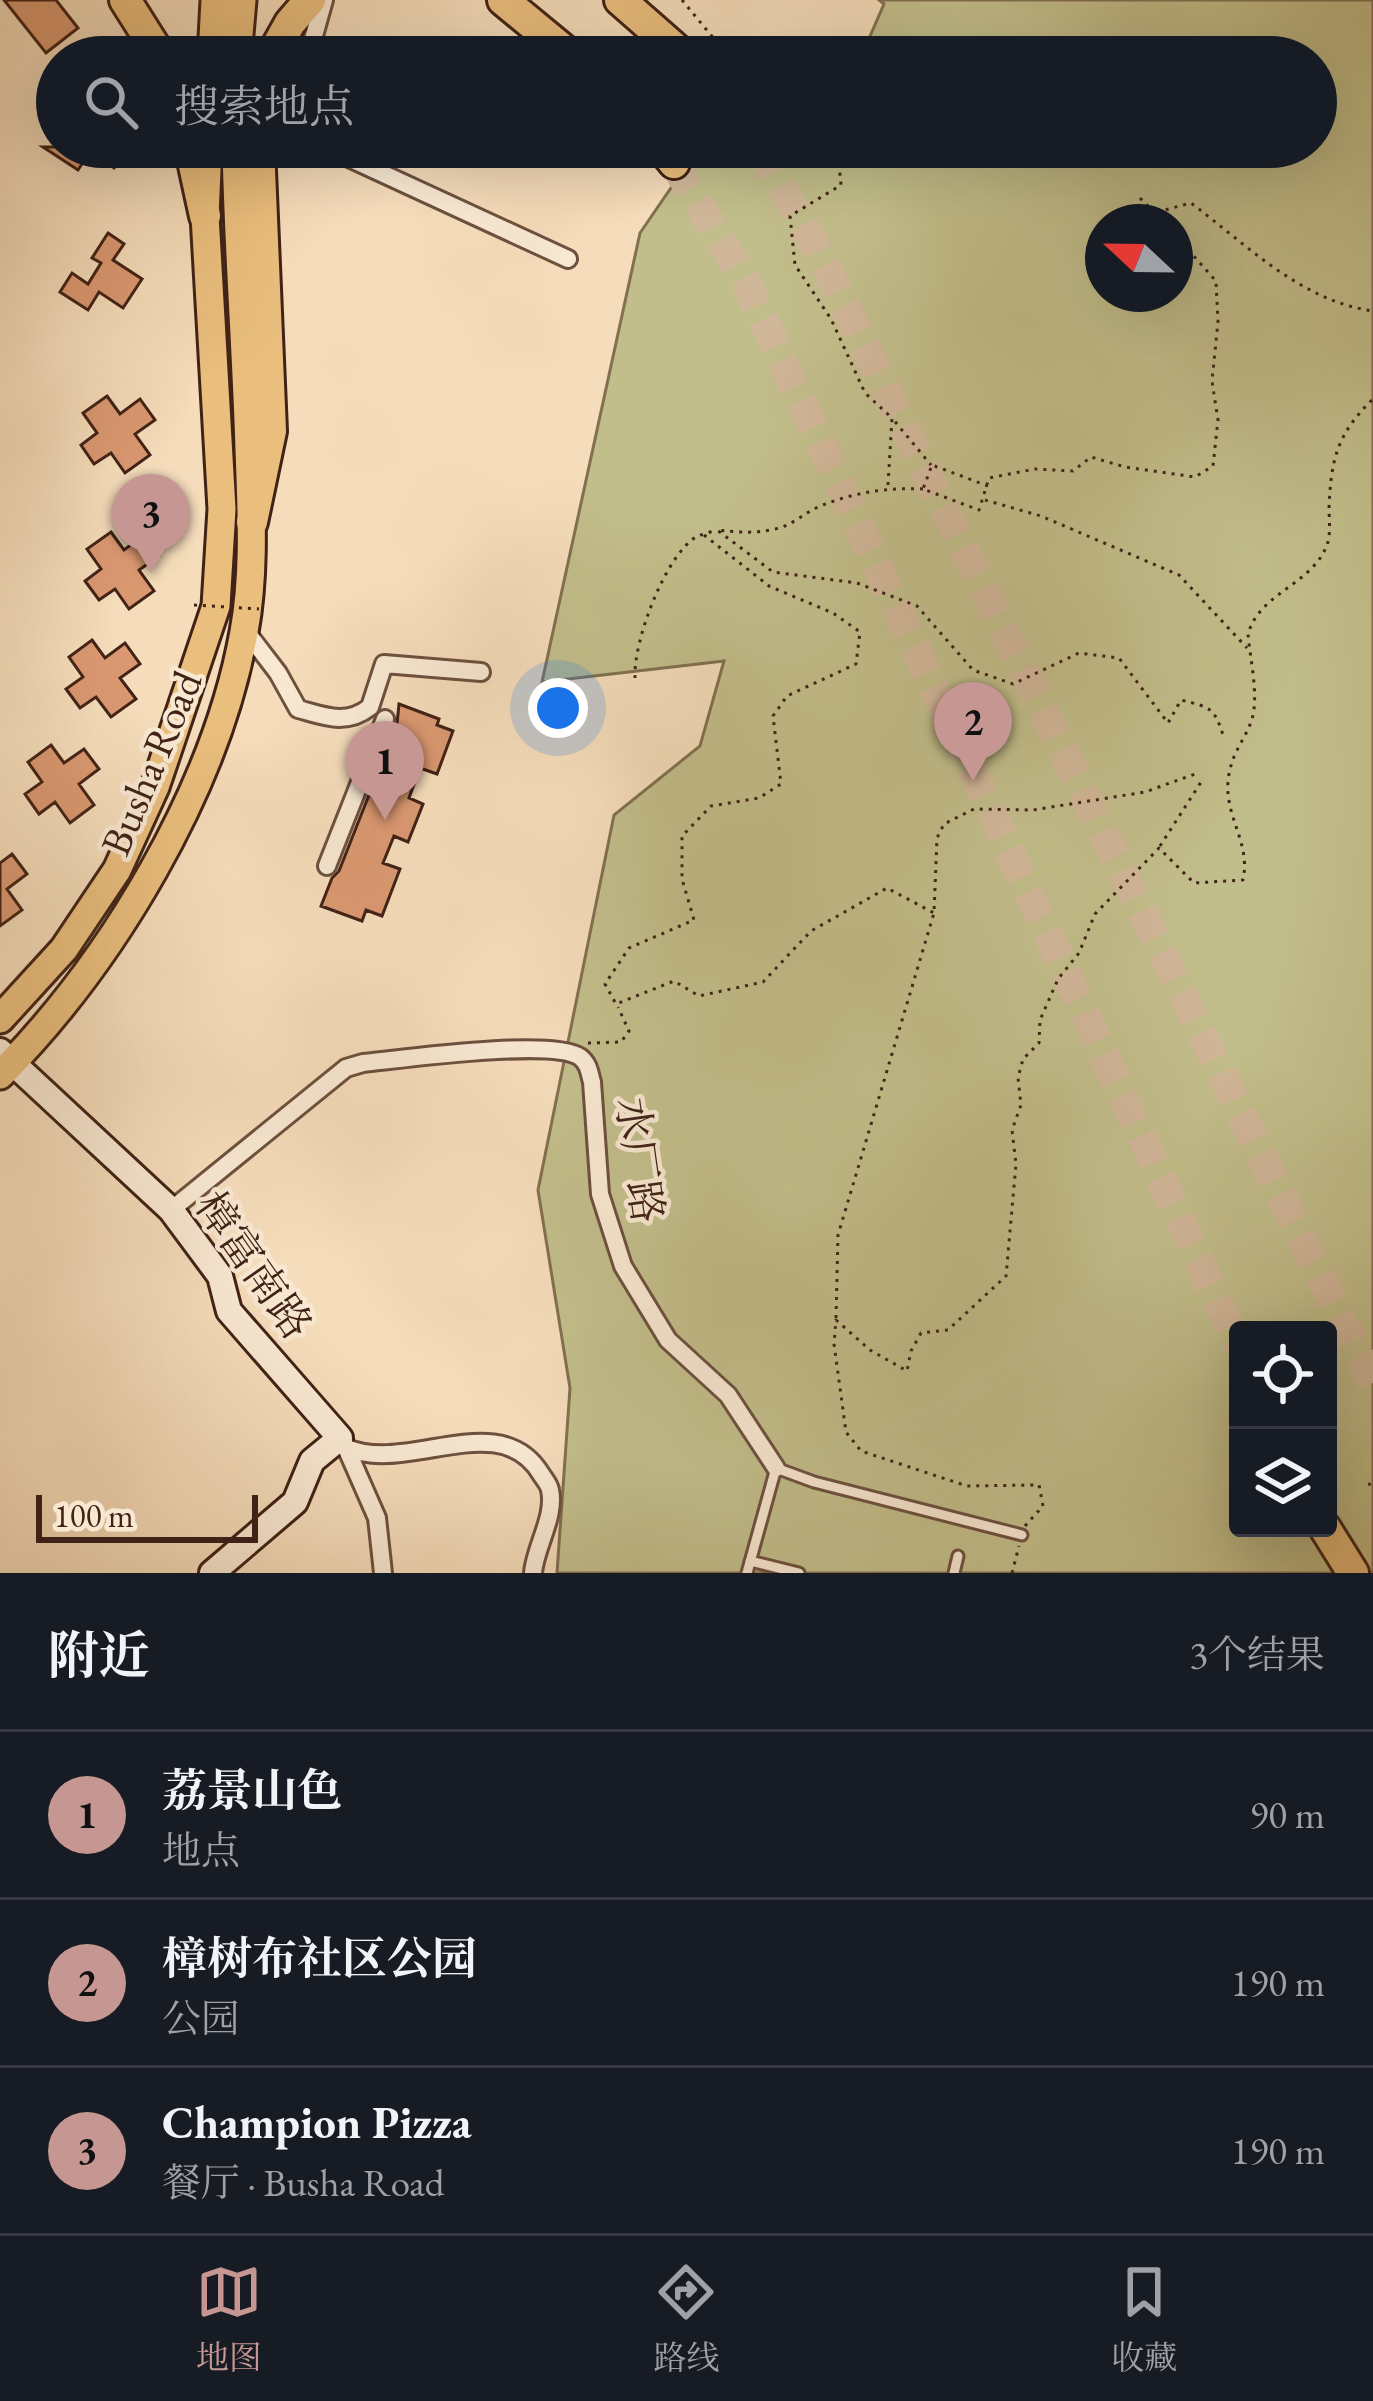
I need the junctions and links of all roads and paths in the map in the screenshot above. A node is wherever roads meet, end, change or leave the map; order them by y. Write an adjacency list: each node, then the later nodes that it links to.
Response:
1 (125, 0): 10 (highway)
2 (215, 0): 11 (main road)
3 (242, 0): 12 (main road)
4 (310, 0): 13 (highway)
5 (324, 0): 14 (street)
6 (485, 0): 15 (highway)
7 (503, 0): 16 (highway)
8 (625, 0): 17 (highway)
9 (682, 0): 18 (path)
10 (148, 36)
11 (213, 36)
12 (239, 36)
13 (282, 36)
14 (314, 36)
15 (542, 36)
16 (547, 36)
17 (662, 36)
18 (712, 36)
19 (195, 168): 28 (highway)
20 (207, 168): 28 (main road, Busha Road)
21 (237, 168): 39 (main road, Busha Road)
22 (261, 168): 39 (highway)
23 (371, 168): 30 (street)
24 (839, 168): 33 (path)
25 (1140, 198): 26 (path)
26 (1147, 204)
27 (1193, 205): 31 (path)
28 (205, 216): 54 (main road, Busha Road)
29 (1193, 255): 35 (path)
30 (568, 259)
31 (1373, 311)
32 (1373, 399): 44 (path)
33 (892, 418): 34 (path); 36 (path)
34 (932, 465): 35 (path); 37 (path)
35 (988, 486): 38 (path)
36 (888, 487): 37 (path); 40 (path)
37 (922, 489): 38 (path)
38 (983, 500): 44 (path)
39 (252, 522): 43 (main road, Busha Road)
40 (717, 530): 41 (path); 48 (path)
41 (704, 535): 46 (path); 56 (path)
42 (194, 605): 43 (path, bridge)
43 (252, 619): 45 (street); 55 (main road, Busha Road)
44 (1250, 652): 51 (path)
45 (482, 672)
46 (635, 678)
47 (385, 718): 52 (street)
48 (1224, 738)
49 (1196, 774): 53 (path)
50 (1203, 779): 51 (path)
51 (1159, 848): 61 (path)
52 (327, 866)
53 (934, 913): 56 (path); 61 (path)
54 (64, 949): 55 (main road); 57 (main road, Busha Road)
55 (92, 967): 59 (main road, Busha Road)
56 (616, 1004): 58 (path)
57 (0, 1019)
58 (565, 1051): 60 (street); 63 (street, 水厂路)
59 (4, 1062): 60 (street, 樟富南路)
60 (171, 1210): 62 (street, 樟富南路)
61 (836, 1319): 64 (path)
62 (343, 1443): 68 (street); 69 (street); 70 (street)
63 (776, 1468): 64 (lane); 67 (lane)
64 (1022, 1535): 74 (path)
65 (1330, 1537): 75 (highway)
66 (958, 1556): 73 (lane)
67 (750, 1561): 71 (lane); 72 (lane)
68 (212, 1573)
69 (383, 1573)
70 (533, 1573)
71 (747, 1573)
72 (799, 1573)
73 (954, 1573)
74 (1012, 1573)
75 (1352, 1573)

